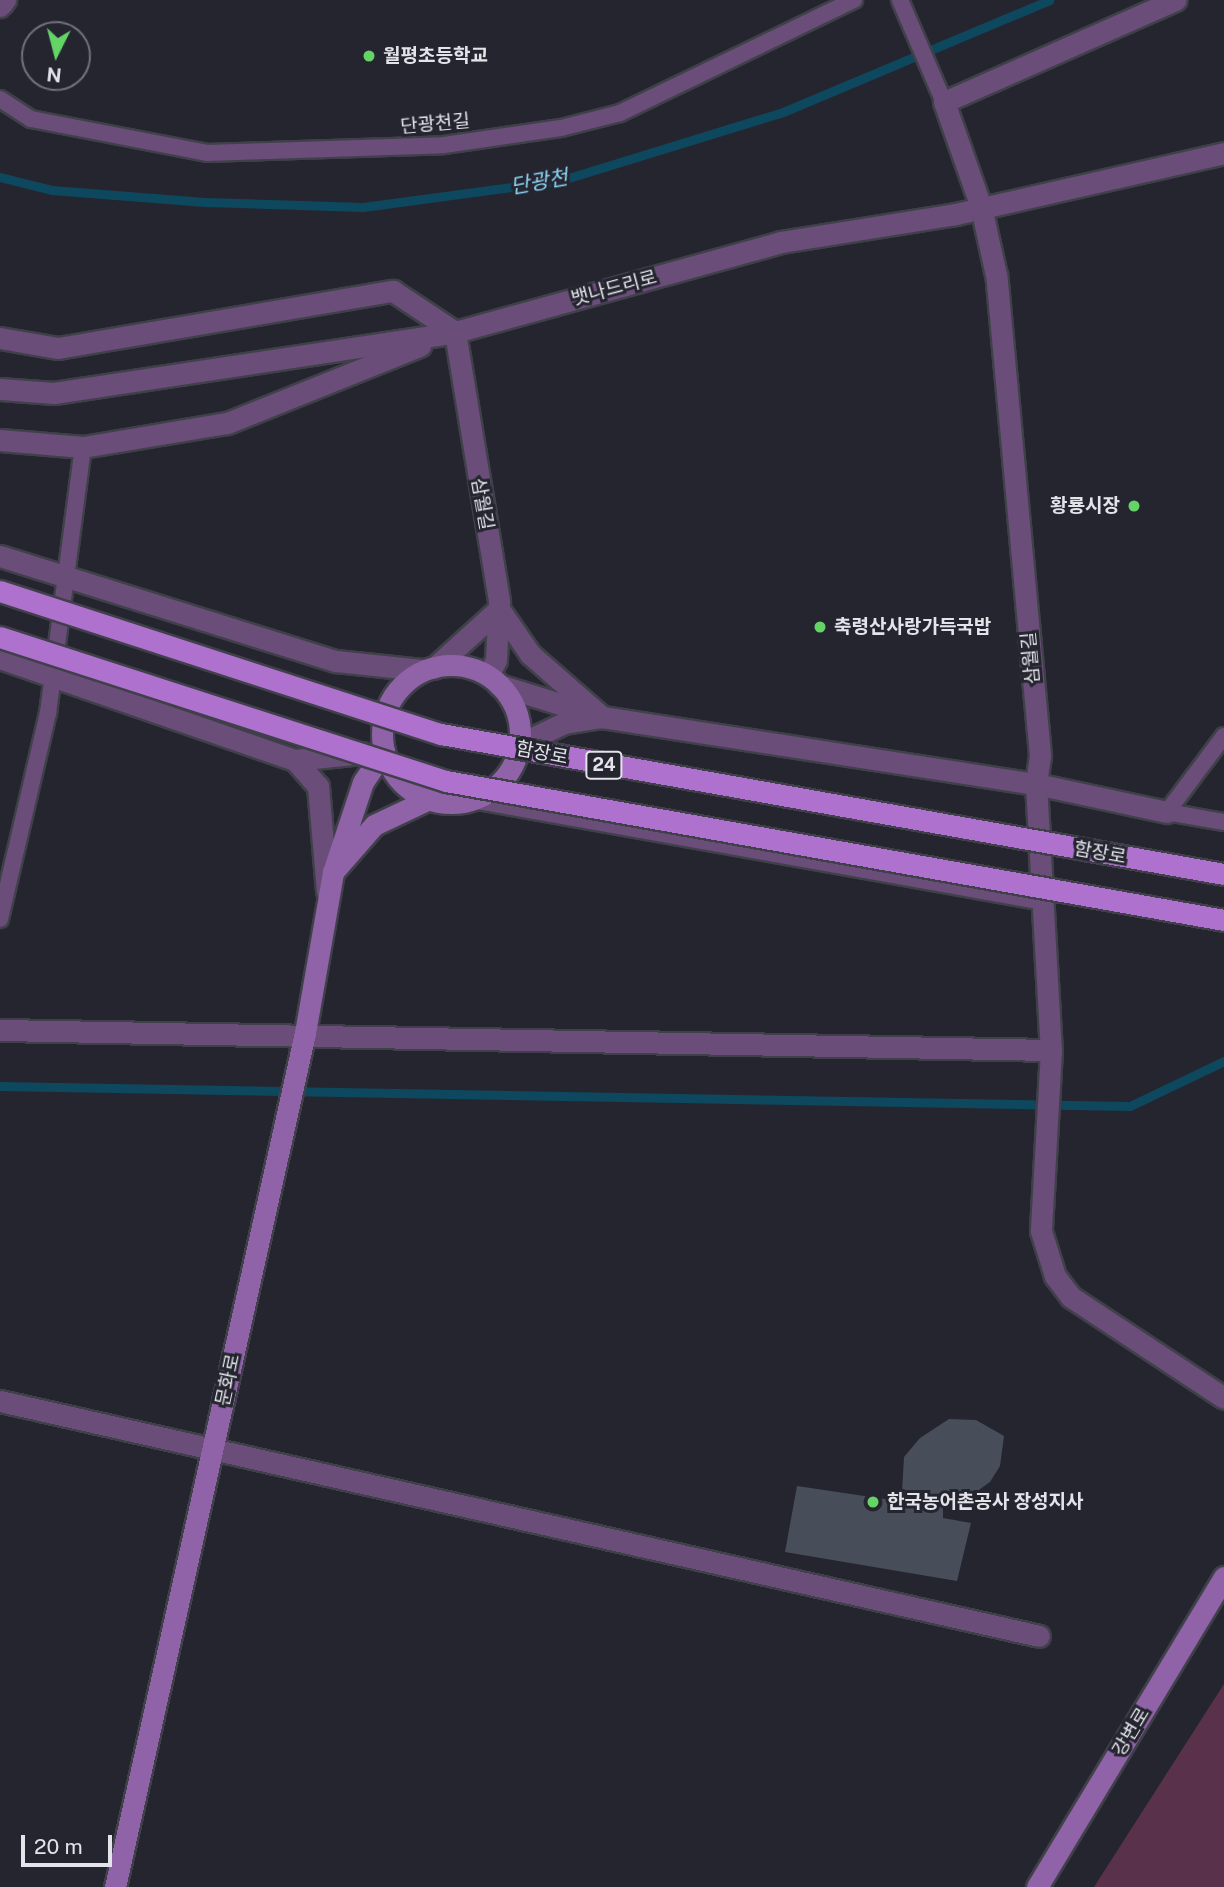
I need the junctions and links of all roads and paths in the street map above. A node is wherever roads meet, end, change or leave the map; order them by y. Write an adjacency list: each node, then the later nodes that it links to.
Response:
1 (5, 0): 5 (street)
2 (854, 0): 6 (lane, 단광천길)
3 (901, 0): 7 (lane)
4 (1175, 0): 7 (street)
5 (0, 6)
6 (0, 99)
7 (944, 102): 9 (street, 삼월길)
8 (1224, 153): 9 (street, 뱃나드리로)
9 (981, 207): 10 (street, 뱃나드리로); 29 (street, 삼월길)
10 (455, 332): 11 (street); 12 (street, 뱃나드리로); 14 (street); 18 (street, 삼월길)
11 (0, 338)
12 (0, 388)
13 (0, 440): 14 (street)
14 (83, 447): 16 (lane)
15 (0, 556): 16 (street)
16 (68, 577): 21 (street); 22 (lane)
17 (0, 591): 35 (main road, 함장로 / 24, bridge)
18 (499, 609): 21 (street); 23 (street, 삼월길); 24 (street)
19 (0, 637): 39 (main road, 24, bridge)
20 (0, 658): 22 (street)
21 (428, 669): 23 (street); 27 (street)
22 (53, 675): 28 (street); 38 (lane)
23 (494, 680): 24 (street); 26 (street)
24 (602, 718): 26 (street); 29 (street)
25 (1224, 736): 32 (lane)
26 (520, 744): 30 (street)
27 (384, 751): 28 (street); 31 (street); 34 (street, 문화로)
28 (295, 761): 37 (street)
29 (1036, 784): 32 (street); 36 (street, 삼월길)
30 (477, 798): 31 (street); 36 (street)
31 (429, 799): 34 (street)
32 (1167, 812): 33 (lane)
33 (1224, 822)
34 (333, 872): 37 (street, 문화로)
35 (1224, 874)
36 (1043, 899): 42 (street, 삼월길)
37 (328, 905): 41 (street, 문화로)
38 (0, 919)
39 (1224, 920)
40 (0, 1030): 41 (street)
41 (303, 1039): 42 (street); 45 (street, 문화로)
42 (1051, 1053): 43 (street, 삼월길)
43 (1224, 1398)
44 (0, 1401): 45 (street)
45 (213, 1449): 47 (street); 48 (street, 문화로)
46 (1224, 1577): 49 (street, 강변로)
47 (1039, 1636)
48 (115, 1887)
49 (1037, 1887)

